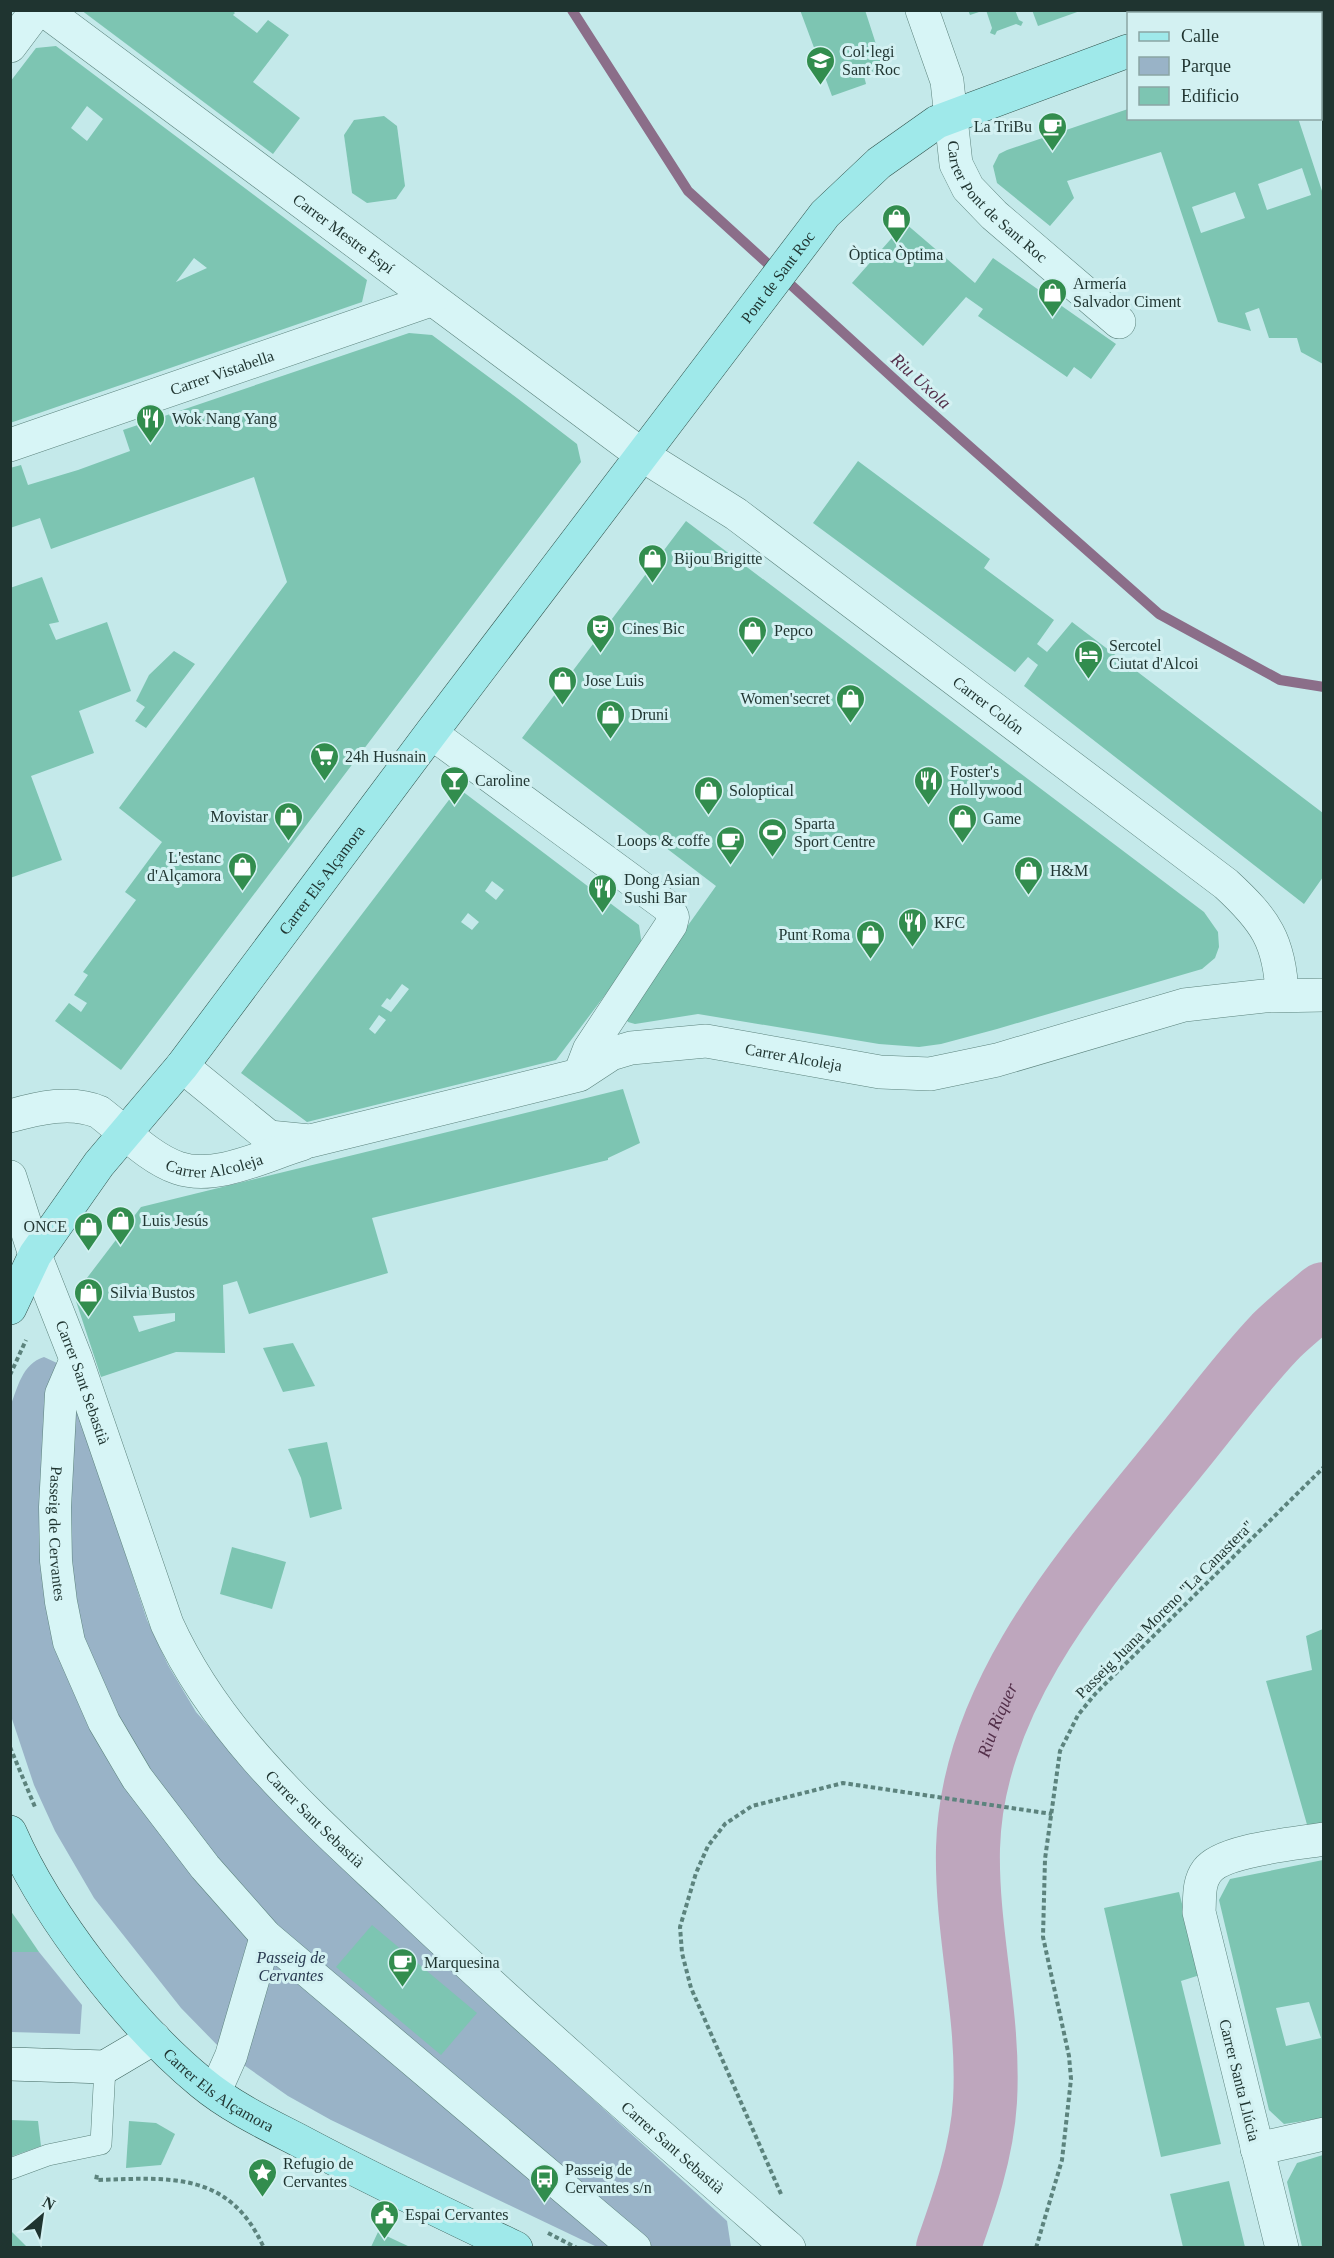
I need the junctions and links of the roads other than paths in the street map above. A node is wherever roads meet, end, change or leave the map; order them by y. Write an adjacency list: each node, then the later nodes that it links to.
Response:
1 (37, 10): 4 (street)
2 (44, 10): 7 (street, Carrer Mestre Espí)
3 (922, 10): 6 (street, Carrer Pont de Sant Roc)
4 (10, 46)
5 (1127, 51): 6 (main road, Pont de Sant Roc)
6 (945, 119): 8 (street, Carrer Pont de Sant Roc); 10 (main road, Pont de Sant Roc)
7 (431, 300): 9 (street, Carrer Vistabella); 10 (street, Carrer Mestre Espí)
8 (1119, 322)
9 (10, 445)
10 (642, 455): 11 (main road, Carrer Els Alçamora); 12 (street, Carrer Colón)
11 (431, 733): 14 (main road, Carrer Els Alçamora); 15 (street)
12 (1282, 995): 13 (street, Carrer Alcoleja); 15 (street, Carrer Alcoleja)
13 (1323, 995)
14 (183, 1066): 17 (main road, Carrer Els Alçamora); 18 (street, Carrer Alcoleja)
15 (579, 1075): 18 (street, Carrer Alcoleja)
16 (10, 1116): 17 (street, Carrer Alcoleja)
17 (126, 1132): 18 (street, Carrer Alcoleja); 20 (main road, Carrer Els Alçamora)
18 (310, 1141)
19 (10, 1176): 20 (street, Carrer Sant Sebastià)
20 (35, 1255): 21 (main road, Carrer Els Alçamora); 22 (street, Carrer Sant Sebastià)
21 (10, 1308)
22 (76, 1359): 25 (street, Passeig de Cervantes); 35 (street, Carrer Sant Sebastià)
23 (10, 1832): 26 (main road, Carrer Els Alçamora)
24 (1323, 1839): 31 (street, Carrer Santa Llúcia)
25 (266, 1936): 29 (street); 34 (street, Passeig de Cervantes)
26 (154, 2038): 28 (street); 29 (main road, Carrer Els Alçamora)
27 (10, 2064): 28 (street)
28 (105, 2067): 32 (lane)
29 (215, 2092): 33 (main road, Carrer Els Alçamora)
30 (1323, 2134): 31 (street)
31 (1257, 2149): 36 (street, Carrer Santa Llúcia)
32 (10, 2169)
33 (516, 2247)
34 (635, 2247)
35 (789, 2247)
36 (1282, 2247)

